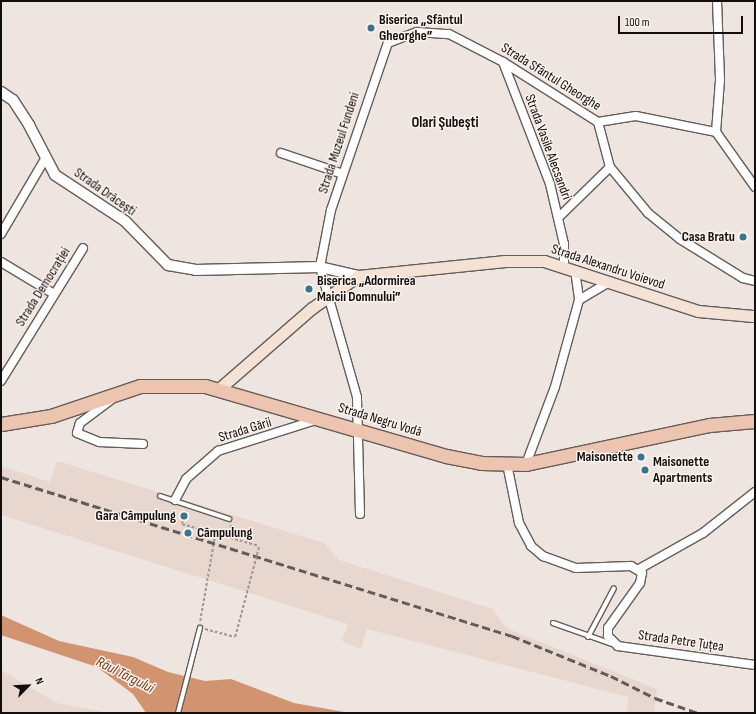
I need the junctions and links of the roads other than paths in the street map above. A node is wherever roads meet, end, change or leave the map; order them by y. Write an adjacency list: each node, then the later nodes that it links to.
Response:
1 (716, 1): 6 (street)
2 (400, 35): 3 (street, Strada Sfântul Gheorghe); 10 (street, Strada Muzeul Fundeni)
3 (503, 62): 5 (street, Strada Sfântul Gheorghe); 12 (street, Strada Vasile Alecsandri)
4 (2, 95): 8 (street, Strada Drăcești)
5 (598, 122): 6 (street, Strada Sfântul Gheorghe); 9 (street)
6 (716, 132): 11 (street)
7 (281, 153): 10 (street)
8 (45, 159): 13 (street); 17 (street, Strada Drăcești)
9 (610, 167): 12 (street); 20 (street)
10 (343, 174): 17 (street, Strada Muzeul Fundeni)
11 (755, 187)
12 (559, 217): 16 (street, Strada Vasile Alecsandri)
13 (1, 234)
14 (83, 248): 22 (street, Strada Democrației)
15 (1, 262): 22 (street)
16 (564, 266): 18 (main road, Strada Alexandru Voievod); 19 (main road, Strada Alexandru Voievod)
17 (320, 267): 19 (street, Strada Drăcești); 23 (street)
18 (575, 270): 21 (main road, Strada Alexandru Voievod); 24 (street)
19 (358, 276): 23 (main road)
20 (755, 281)
21 (609, 282): 24 (street); 25 (main road, Strada Alexandru Voievod)
22 (54, 294): 26 (street, Strada Democrației)
23 (330, 296): 27 (main road); 32 (street)
24 (579, 300): 35 (street)
25 (754, 316)
26 (1, 381)
27 (220, 388): 28 (main road, Strada Negru Vodă); 29 (main road, Strada Negru Vodă)
28 (118, 393): 31 (main road, Strada Negru Vodă); 33 (street)
29 (320, 419): 32 (main road, Strada Negru Vodă); 38 (street, Strada Gării)
30 (755, 421): 35 (main road, Strada Negru Vodă)
31 (1, 424)
32 (360, 431): 34 (main road, Strada Negru Vodă); 39 (street)
33 (143, 444)
34 (507, 464): 35 (main road, Strada Negru Vodă); 41 (street)
35 (526, 464)
36 (755, 492): 41 (street)
37 (160, 496): 38 (lane)
38 (175, 500): 40 (lane)
39 (360, 514)
40 (229, 519)
41 (640, 571): 46 (street, Strada Petre Țuțea)
42 (614, 588): 45 (lane)
43 (553, 623): 45 (lane)
44 (200, 628): 48 (lane)
45 (588, 637): 46 (lane)
46 (618, 646): 47 (street, Strada Petre Țuțea)
47 (755, 665)
48 (178, 713)

